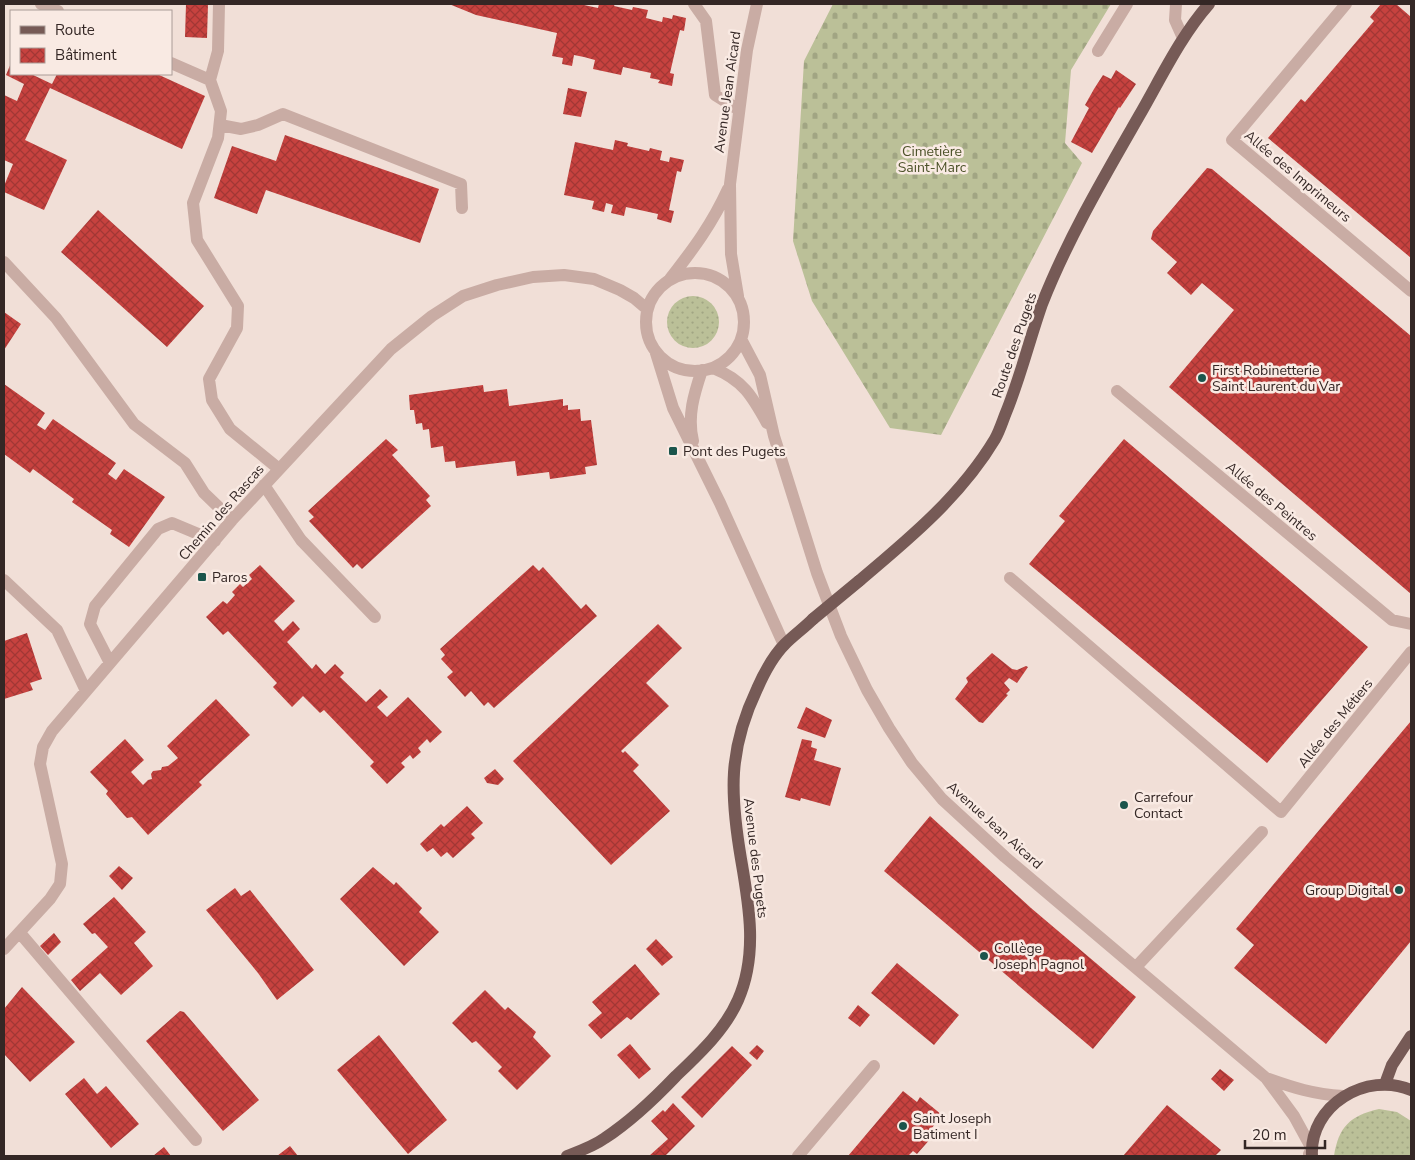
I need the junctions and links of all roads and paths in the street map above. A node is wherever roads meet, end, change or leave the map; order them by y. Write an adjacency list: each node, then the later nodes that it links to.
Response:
1 (41, 4): 9 (street)
2 (219, 4): 13 (street)
3 (694, 4): 14 (street)
4 (757, 4): 14 (street, Avenue Jean Aicard)
5 (1127, 4): 11 (street)
6 (1176, 4): 10 (street)
7 (1209, 4): 10 (main road, Route des Pugets)
8 (1346, 4): 20 (street, Allée des Imprimeurs)
9 (56, 10)
10 (1183, 38): 37 (main road, Route des Pugets, bridge)
11 (1098, 52)
12 (172, 62): 13 (street)
13 (210, 80): 15 (street)
14 (739, 110): 16 (street, Avenue Jean Aicard)
15 (220, 125): 17 (street); 29 (street)
16 (730, 184): 19 (street, Avenue Jean Aicard); 21 (street, Avenue Jean Aicard)
17 (462, 208)
18 (4, 262): 31 (street)
19 (669, 280): 21 (street); 22 (street)
20 (1411, 291)
21 (739, 300): 23 (street)
22 (647, 309): 24 (street); 29 (street, Chemin des Rascas)
23 (741, 339): 25 (street); 27 (street, Avenue Jean Aicard)
24 (655, 350): 25 (street); 28 (street)
25 (708, 369): 27 (street, Avenue Jean Aicard); 28 (street)
26 (1117, 392): 36 (street, Allée des Peintres)
27 (774, 436): 43 (street, Avenue Jean Aicard)
28 (697, 457): 37 (street)
29 (279, 469): 30 (street, Chemin des Rascas)
30 (264, 485): 31 (street, Chemin des Rascas); 35 (street)
31 (232, 520): 32 (street, Chemin des Rascas)
32 (215, 541): 39 (street, Chemin des Rascas); 39 (street)
33 (1010, 578): 38 (street, Allée des Métiers)
34 (4, 580): 40 (street)
35 (375, 618)
36 (1411, 624)
37 (784, 645): 52 (main road, Avenue des Pugets)
38 (1411, 652)
39 (110, 663): 40 (street, Chemin des Rascas)
40 (86, 691): 42 (street, Chemin des Rascas)
41 (1262, 832): 43 (street)
42 (10, 938): 50 (street)
43 (1136, 967): 46 (street, Avenue Jean Aicard)
44 (1411, 1036): 47 (main road)
45 (874, 1066): 53 (street)
46 (1266, 1078): 49 (street, Avenue Jean Aicard); 51 (street, Avenue Jean Aicard)
47 (1384, 1084): 48 (main road); 49 (main road)
48 (1411, 1090)
49 (1343, 1096): 51 (main road)
50 (196, 1140)
51 (1310, 1154)
52 (567, 1156)
53 (798, 1156)

